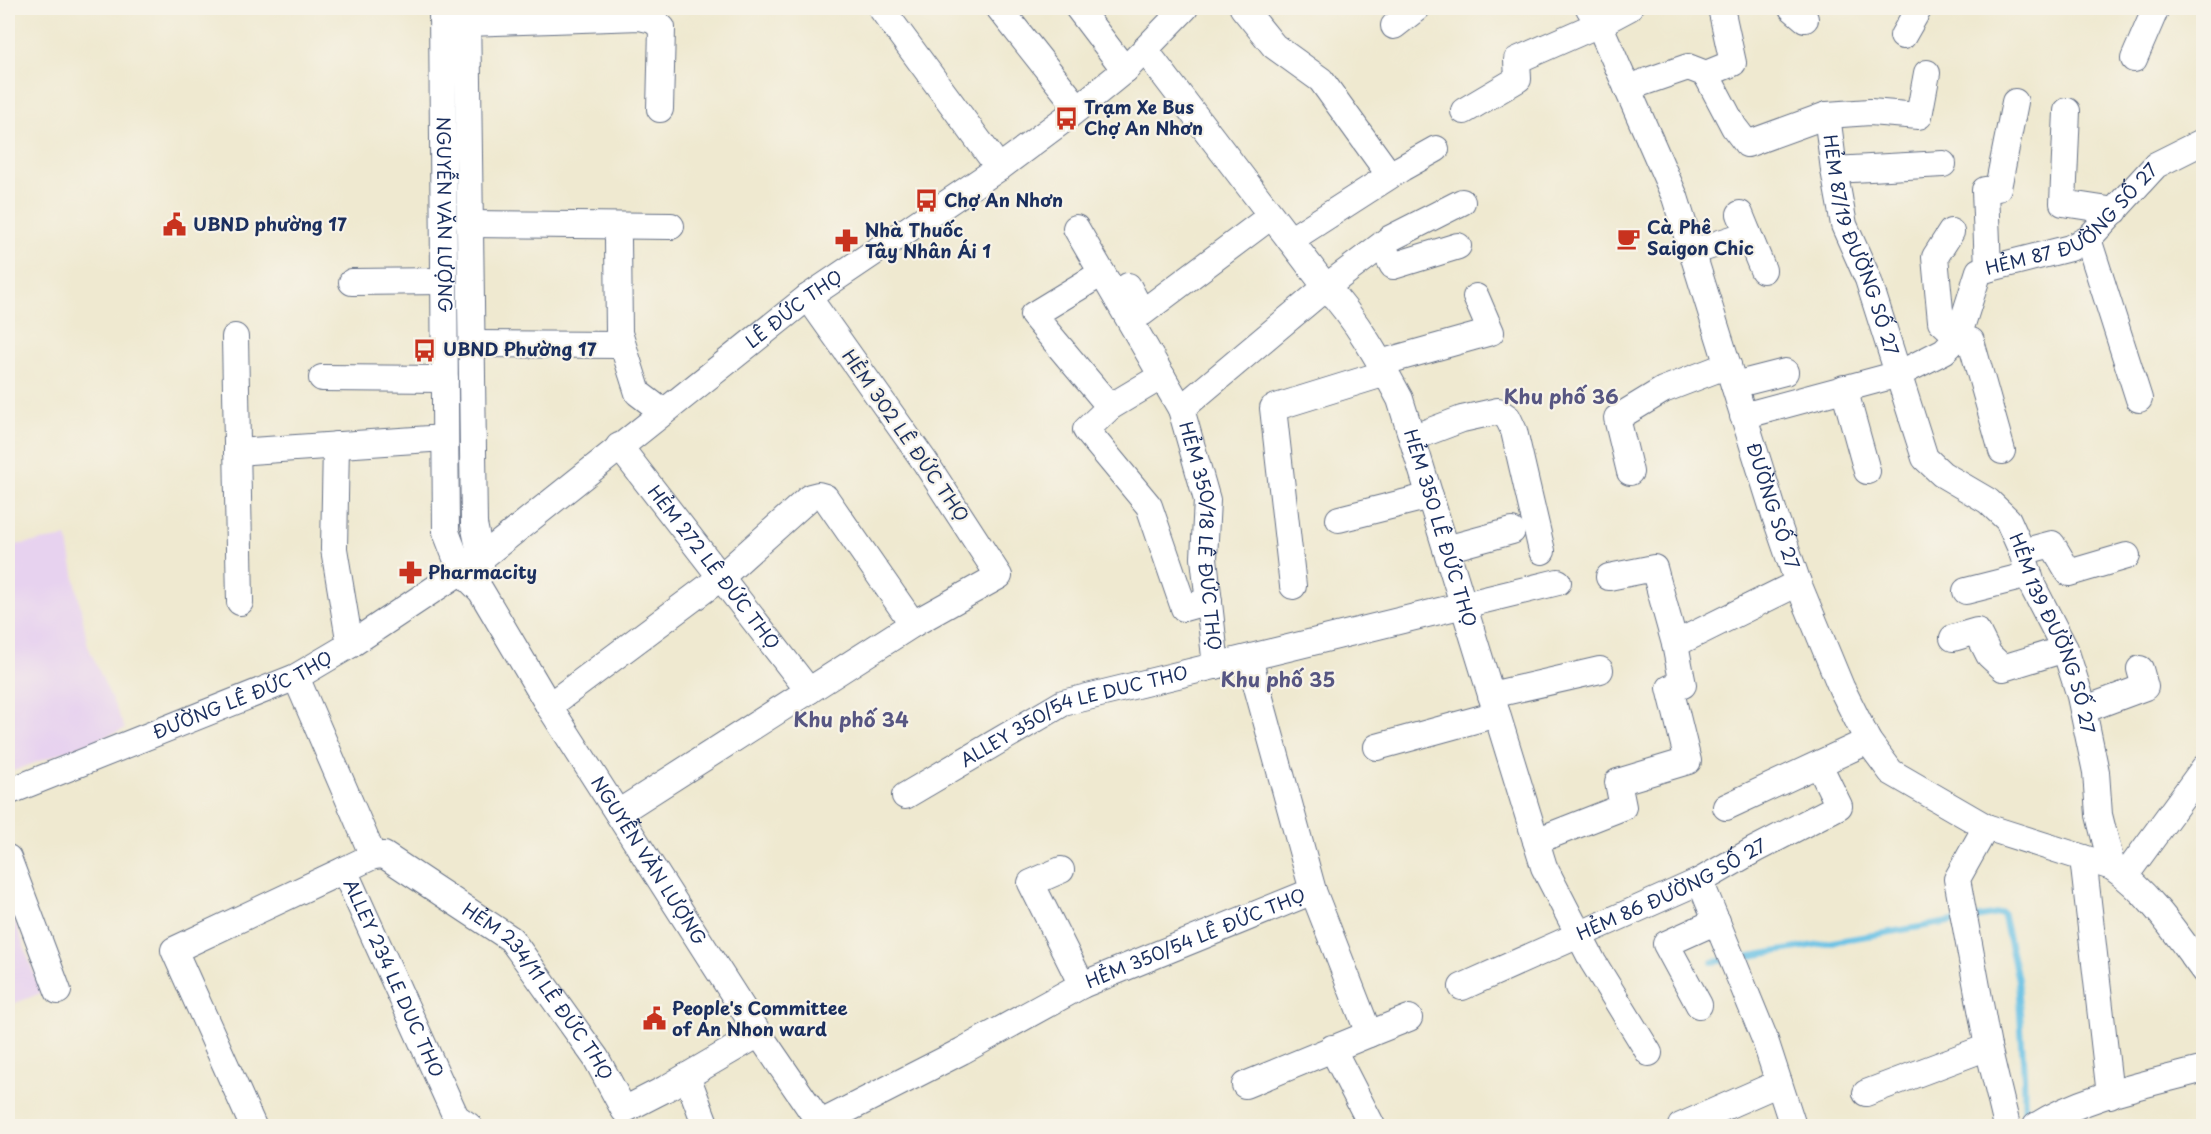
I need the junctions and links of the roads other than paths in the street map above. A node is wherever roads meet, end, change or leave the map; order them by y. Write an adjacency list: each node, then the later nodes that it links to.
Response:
1 (442, 8): 51 (street, NGUYỄN VĂN LƯỢNG)
2 (881, 8): 32 (street)
3 (1078, 8): 19 (street)
4 (1185, 8): 17 (street, LÊ ĐỨC THỌ)
5 (1243, 8): 33 (street)
6 (1417, 8): 15 (street)
7 (1629, 8): 14 (street)
8 (1721, 8): 21 (street)
9 (1919, 8): 16 (street)
10 (2156, 8): 18 (street)
11 (1009, 11): 24 (street)
12 (640, 12): 13 (street); 25 (street)
13 (468, 15): 38 (street, NGUYỄN VĂN LƯỢNG)
14 (1594, 16): 22 (street, ĐƯỜNG SỐ 27); 26 (street)
15 (1394, 26)
16 (1903, 36)
17 (1145, 50): 19 (street, LÊ ĐỨC THỌ); 37 (street, HẺM 350 LÊ ĐỨC THỌ)
18 (2134, 59)
19 (1125, 70): 24 (street, LÊ ĐỨC THỌ)
20 (1927, 73): 28 (street)
21 (1706, 74): 22 (street); 28 (street)
22 (1627, 88): 47 (street, ĐƯỜNG SỐ 27)
23 (2015, 102): 48 (street)
24 (1078, 108): 32 (street, LÊ ĐỨC THỌ)
25 (660, 109)
26 (1464, 111)
27 (2067, 111): 36 (street)
28 (1827, 115): 34 (street, HẺM 87/19 ĐƯỜNG SỐ 27)
29 (2204, 141): 36 (street, HẺM 87 ĐƯỜNG SỐ 27)
30 (1436, 149): 44 (street)
31 (1943, 164): 34 (street)
32 (999, 168): 54 (street, LÊ ĐỨC THỌ)
33 (1386, 170)
34 (1834, 170): 62 (street, HẺM 87/19 ĐƯỜNG SỐ 27)
35 (1462, 201): 45 (street, HẺM 350/18 LÊ ĐỨC THỌ)
36 (2115, 211): 42 (street, HẺM 87 ĐƯỜNG SỐ 27)
37 (1271, 216): 44 (street, HẺM 350 LÊ ĐỨC THỌ); 50 (street)
38 (469, 224): 39 (street); 58 (street, NGUYỄN VĂN LƯỢNG)
39 (671, 226)
40 (1076, 228): 50 (street, HẺM 350/18 LÊ ĐỨC THỌ)
41 (1951, 232): 57 (street)
42 (2088, 239): 48 (street, HẺM 87 ĐƯỜNG SỐ 27); 68 (street)
43 (618, 240): 59 (street)
44 (1290, 240): 53 (street, HẺM 350 LÊ ĐỨC THỌ)
45 (1382, 246): 46 (street); 53 (street, HẺM 350/18 LÊ ĐỨC THỌ)
46 (1458, 246)
47 (1692, 252): 49 (street); 63 (street, ĐƯỜNG SỐ 27)
48 (1988, 269): 57 (street, HẺM 87 ĐƯỜNG SỐ 27)
49 (1763, 270)
50 (1111, 272): 64 (street, HẺM 350/18 LÊ ĐỨC THỌ); 69 (street)
51 (444, 280): 52 (street); 66 (street, NGUYỄN VĂN LƯỢNG)
52 (352, 282)
53 (1326, 287): 60 (street, HẺM 350 LÊ ĐỨC THỌ); 70 (street, HẺM 350/18 LÊ ĐỨC THỌ)
54 (808, 297): 71 (street, LÊ ĐỨC THỌ); 98 (street, HẺM 302 LÊ ĐỨC THỌ)
55 (1476, 297): 60 (street)
56 (235, 337): 78 (street)
57 (1958, 337): 62 (street); 77 (street)
58 (471, 344): 59 (street); 87 (street, NGUYỄN VĂN LƯỢNG)
59 (622, 345): 71 (street)
60 (1383, 368): 74 (street, HẺM 350 LÊ ĐỨC THỌ); 93 (street)
61 (1785, 372): 63 (street)
62 (1899, 374): 67 (street); 88 (street, HẺM 139 ĐƯỜNG SỐ 27)
63 (1731, 375): 72 (street, ĐƯỜNG SỐ 27); 80 (street)
64 (1162, 376): 69 (street); 70 (street, HẺM 350/18 LÊ ĐỨC THỌ)
65 (322, 378): 66 (street)
66 (445, 379): 73 (street, NGUYỄN VĂN LƯỢNG)
67 (1844, 388): 72 (street); 79 (street)
68 (2139, 399)
69 (1110, 407): 95 (street)
70 (1181, 409): 95 (street, HẺM 350/18 LÊ ĐỨC THỌ)
71 (663, 412): 76 (street, LÊ ĐỨC THỌ)
72 (1743, 416): 92 (street, ĐƯỜNG SỐ 27)
73 (445, 438): 75 (street); 87 (street, NGUYỄN VĂN LƯỢNG)
74 (1412, 438): 81 (street, HẺM 350 LÊ ĐỨC THỌ); 85 (street)
75 (336, 445): 78 (street); 101 (street)
76 (619, 446): 87 (street, LÊ ĐỨC THỌ); 90 (street, HẺM 272 LÊ ĐỨC THỌ)
77 (2002, 451)
78 (237, 452): 96 (street)
79 (1867, 471)
80 (1630, 472)
81 (1430, 496): 82 (street); 84 (street, HẺM 350 LÊ ĐỨC THỌ)
82 (1339, 519)
83 (1512, 531): 84 (street)
84 (1446, 549): 97 (street, HẺM 350 LÊ ĐỨC THỌ)
85 (1542, 551)
86 (2127, 556): 88 (street)
87 (471, 564): 101 (street, ĐƯỜNG LÊ ĐỨC THỌ); 110 (street, NGUYỄN VĂN LƯỢNG)
88 (2025, 564): 94 (street); 102 (street, HẺM 139 ĐƯỜNG SỐ 27)
89 (1609, 577): 100 (street)
90 (720, 578): 98 (street); 108 (street, HẺM 272 LÊ ĐỨC THỌ); 110 (street)
91 (1558, 582): 97 (street, ALLEY 350/54 LE DUC THO)
92 (1798, 583): 100 (street); 112 (street, ĐƯỜNG SỐ 27)
93 (1293, 586)
94 (1966, 591)
95 (1209, 601): 104 (street, HẺM 350/18 LÊ ĐỨC THỌ)
96 (240, 602)
97 (1463, 604): 103 (street, ALLEY 350/54 LE DUC THO); 109 (street, HẺM 350 LÊ ĐỨC THỌ)
98 (913, 624): 108 (street)
99 (1953, 638): 102 (street)
100 (1676, 644): 121 (street)
101 (350, 645): 107 (street, ĐƯỜNG LÊ ĐỨC THỌ)
102 (2065, 649): 111 (street, HẺM 139 ĐƯỜNG SỐ 27)
103 (1249, 658): 104 (street, ALLEY 350/54 LE DUC THO); 129 (street, HẺM 350/54 LÊ ĐỨC THỌ)
104 (1216, 666): 117 (street, ALLEY 350/54 LE DUC THO)
105 (2140, 669): 111 (street)
106 (1600, 670): 109 (street)
107 (296, 677): 116 (street, ĐƯỜNG LÊ ĐỨC THỌ); 122 (street, ALLEY 234 LE DUC THO)
108 (809, 691): 119 (street)
109 (1494, 705): 113 (street); 121 (street, HẺM 350 LÊ ĐỨC THỌ)
110 (549, 706): 119 (street, NGUYỄN VĂN LƯỢNG)
111 (2083, 710): 127 (street, HẺM 139 ĐƯỜNG SỐ 27)
112 (1868, 741): 114 (street); 120 (street, ĐƯỜNG SỐ 27)
113 (1377, 747)
114 (1819, 765): 118 (street); 128 (street, HẺM 86 ĐƯỜNG SỐ 27)
115 (2204, 768): 127 (street)
116 (8, 792)
117 (905, 796)
118 (1726, 807)
119 (618, 813): 138 (street, NGUYỄN VĂN LƯỢNG)
120 (1986, 827): 124 (street, ĐƯỜNG SỐ 27); 140 (street)
121 (1536, 841): 131 (street, HẺM 350 LÊ ĐỨC THỌ)
122 (373, 856): 125 (street, ALLEY 234 LE DUC THO); 144 (street, HẺM 234/11 LÊ ĐỨC THỌ)
123 (8, 858): 135 (street)
124 (2083, 858): 127 (street, ĐƯỜNG SỐ 27); 148 (street)
125 (344, 870): 150 (street); 151 (street, ALLEY 234 LE DUC THO)
126 (1061, 870): 133 (street)
127 (2119, 872): 132 (street)
128 (1700, 881): 130 (street); 131 (street, HẺM 86 ĐƯỜNG SỐ 27)
129 (1313, 891): 133 (street, HẺM 350/54 LÊ ĐỨC THỌ); 139 (street)
130 (1717, 921): 136 (street); 145 (street)
131 (1579, 935): 134 (street, HẺM 86 ĐƯỜNG SỐ 27); 142 (street, HẺM 350 LÊ ĐỨC THỌ)
132 (2204, 971)
133 (1082, 985): 149 (street, HẺM 350/54 LÊ ĐỨC THỌ)
134 (1462, 987)
135 (58, 991)
136 (1699, 1005)
137 (1409, 1018): 139 (street)
138 (759, 1034): 144 (street, HẺM 234/11 LÊ ĐỨC THỌ); 149 (street, NGUYỄN VĂN LƯỢNG)
139 (1369, 1034): 141 (street)
140 (1988, 1047): 147 (street); 156 (street)
141 (1332, 1048): 146 (street); 153 (street)
142 (1649, 1053)
143 (2204, 1069): 148 (street)
144 (687, 1076): 152 (street)
145 (1779, 1083): 154 (street); 155 (street)
146 (1245, 1085)
147 (1866, 1093)
148 (2110, 1095): 157 (street)
149 (821, 1125)
150 (253, 1126)
151 (469, 1126)
152 (706, 1126)
153 (1372, 1126)
154 (1682, 1126)
155 (1793, 1126)
156 (2007, 1126)
157 (2036, 1126)

